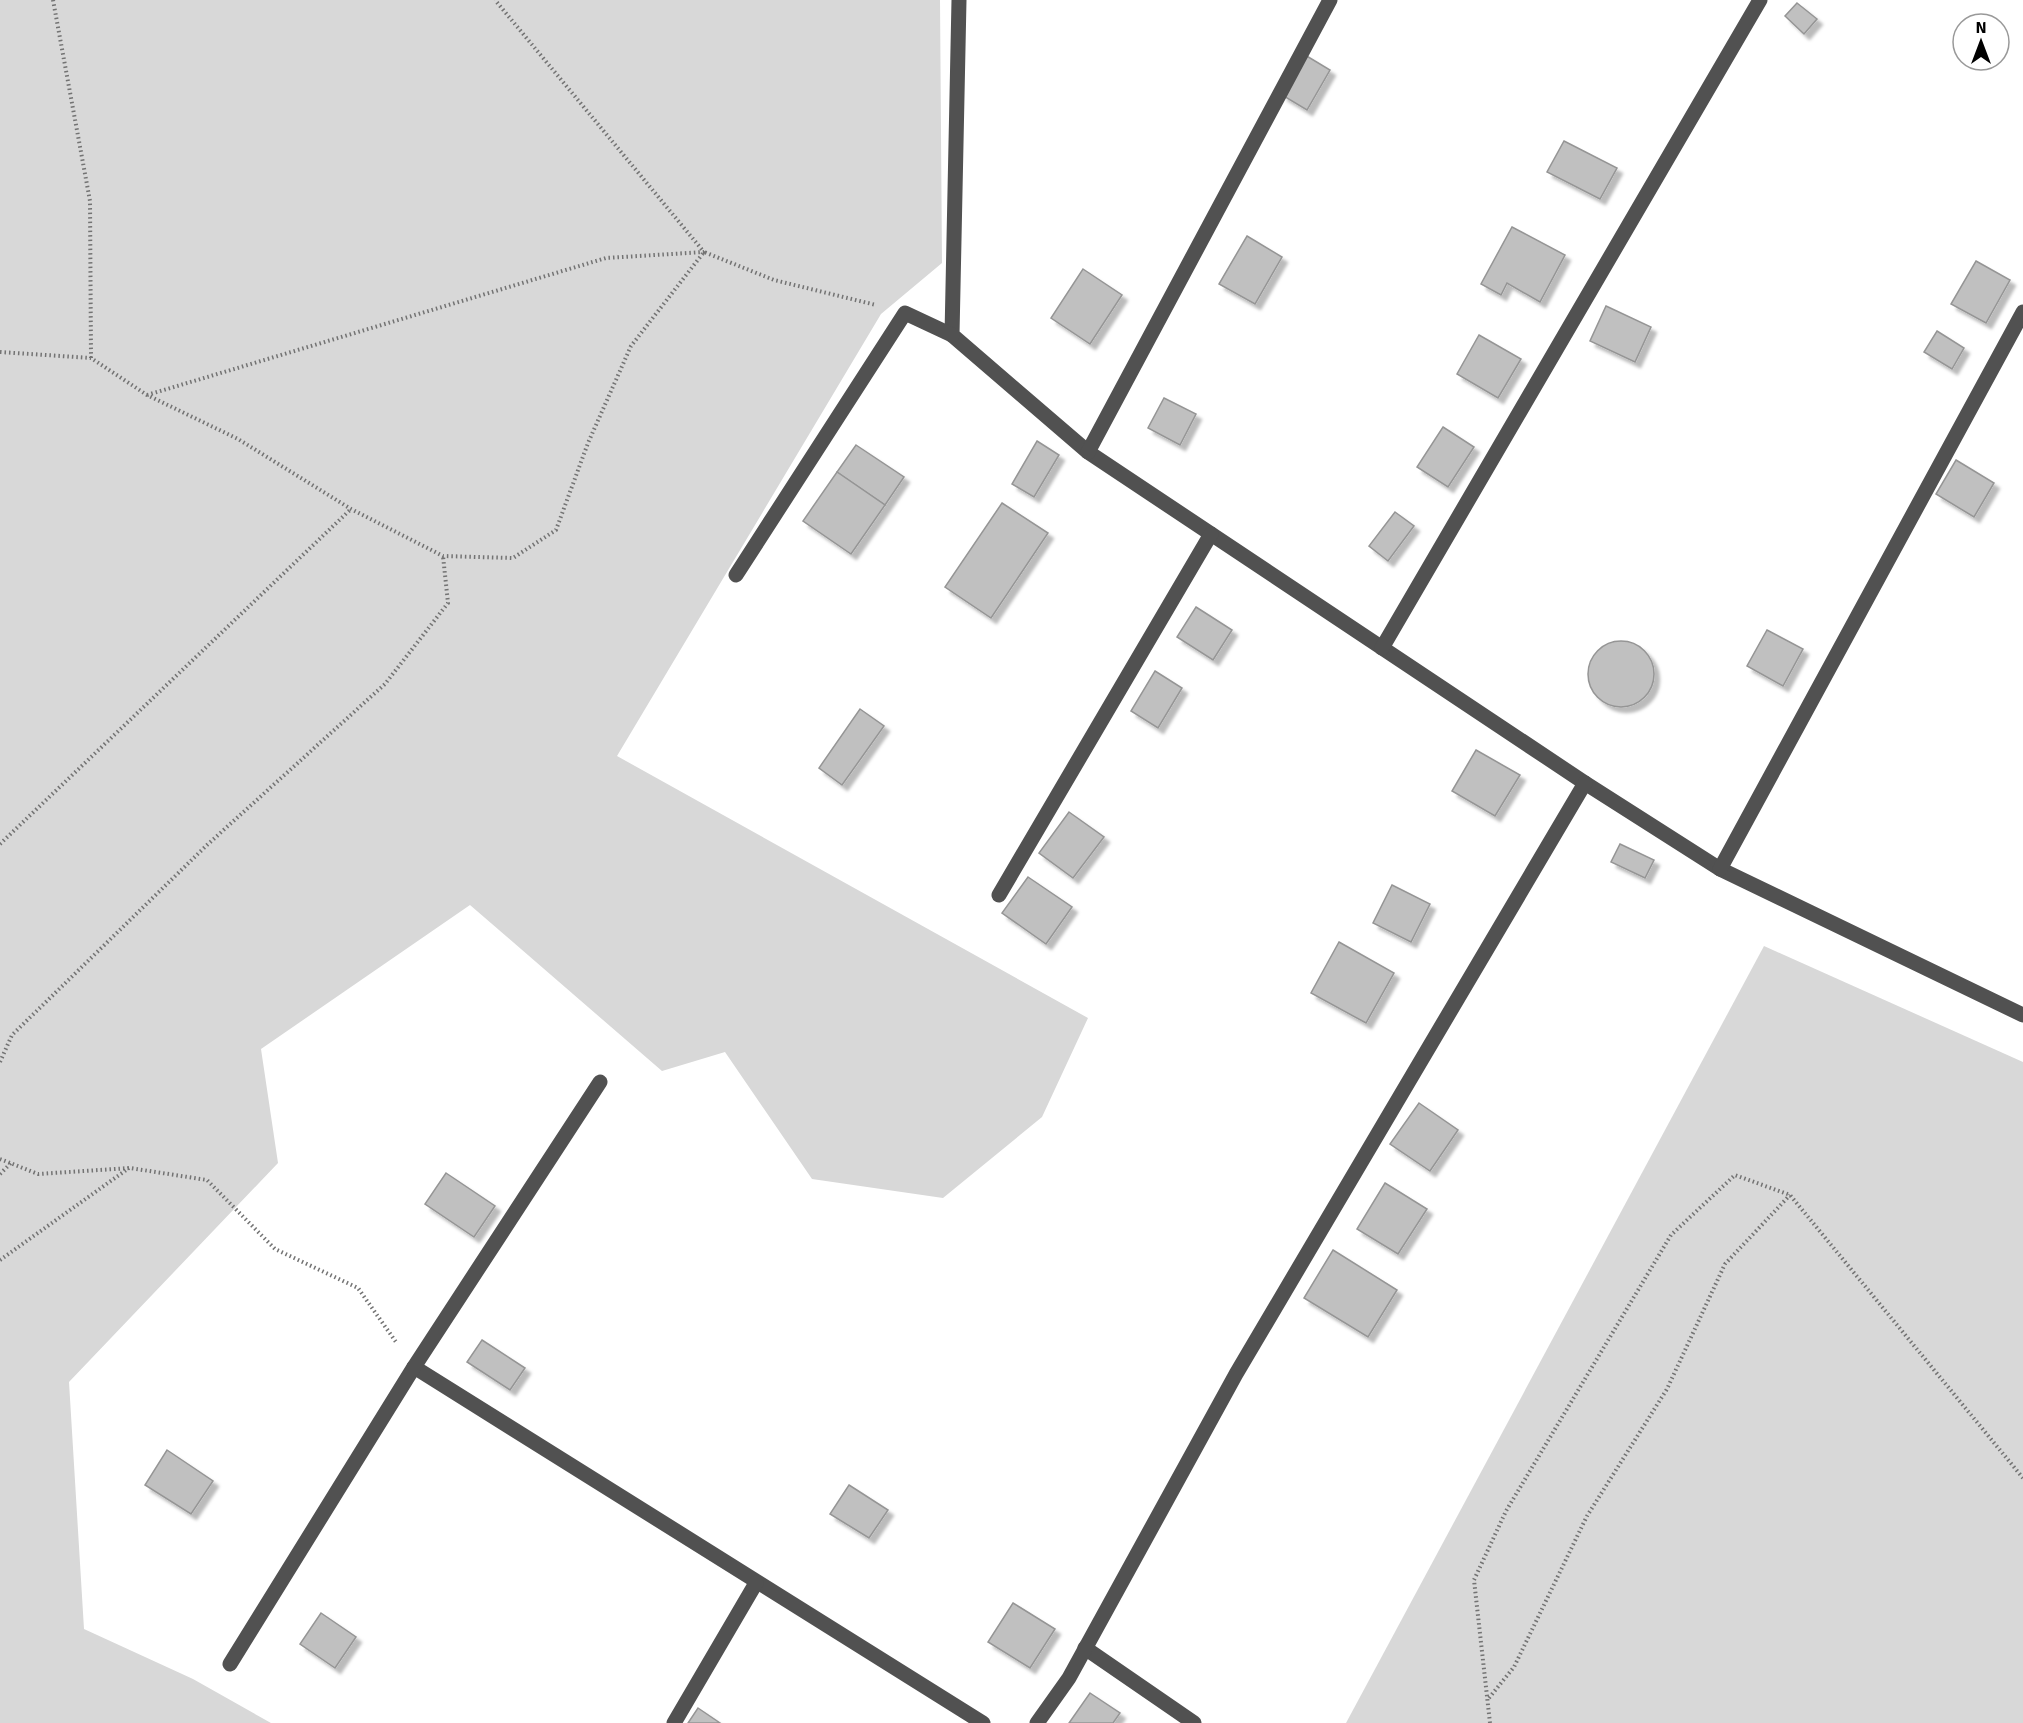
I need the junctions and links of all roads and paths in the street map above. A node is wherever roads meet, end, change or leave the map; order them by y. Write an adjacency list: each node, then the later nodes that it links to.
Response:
1 (53, 0): 11 (path)
2 (495, 0): 6 (path)
3 (959, 0): 9 (street)
4 (1330, 0): 13 (street)
5 (1760, 0): 18 (street)
6 (704, 252): 8 (path); 12 (path); 16 (path)
7 (2023, 312): 21 (street)
8 (905, 313): 9 (street); 17 (street)
9 (952, 334): 13 (street)
10 (0, 352): 11 (path)
11 (91, 358): 12 (path)
12 (147, 395): 14 (path)
13 (1088, 452): 15 (street)
14 (351, 509): 16 (path); 20 (path)
15 (1211, 534): 18 (street); 22 (street)
16 (442, 556): 24 (path)
17 (736, 575)
18 (1382, 648): 19 (street)
19 (1585, 783): 21 (street); 35 (street)
20 (0, 844)
21 (1720, 869): 23 (street)
22 (999, 896)
23 (2023, 1015)
24 (0, 1062)
25 (600, 1082): 32 (street)
26 (0, 1159): 27 (path)
27 (11, 1163): 28 (path); 29 (path)
28 (130, 1168): 31 (path); 32 (path)
29 (0, 1174)
30 (1790, 1195): 33 (path); 37 (path); 37 (path)
31 (0, 1260)
32 (414, 1367): 34 (street); 36 (street)
33 (2023, 1478)
34 (756, 1583): 38 (street); 39 (street)
35 (1085, 1648): 40 (street); 41 (street)
36 (230, 1664)
37 (1489, 1698): 42 (path)
38 (674, 1723)
39 (983, 1723)
40 (1037, 1723)
41 (1194, 1723)
42 (1490, 1723)

